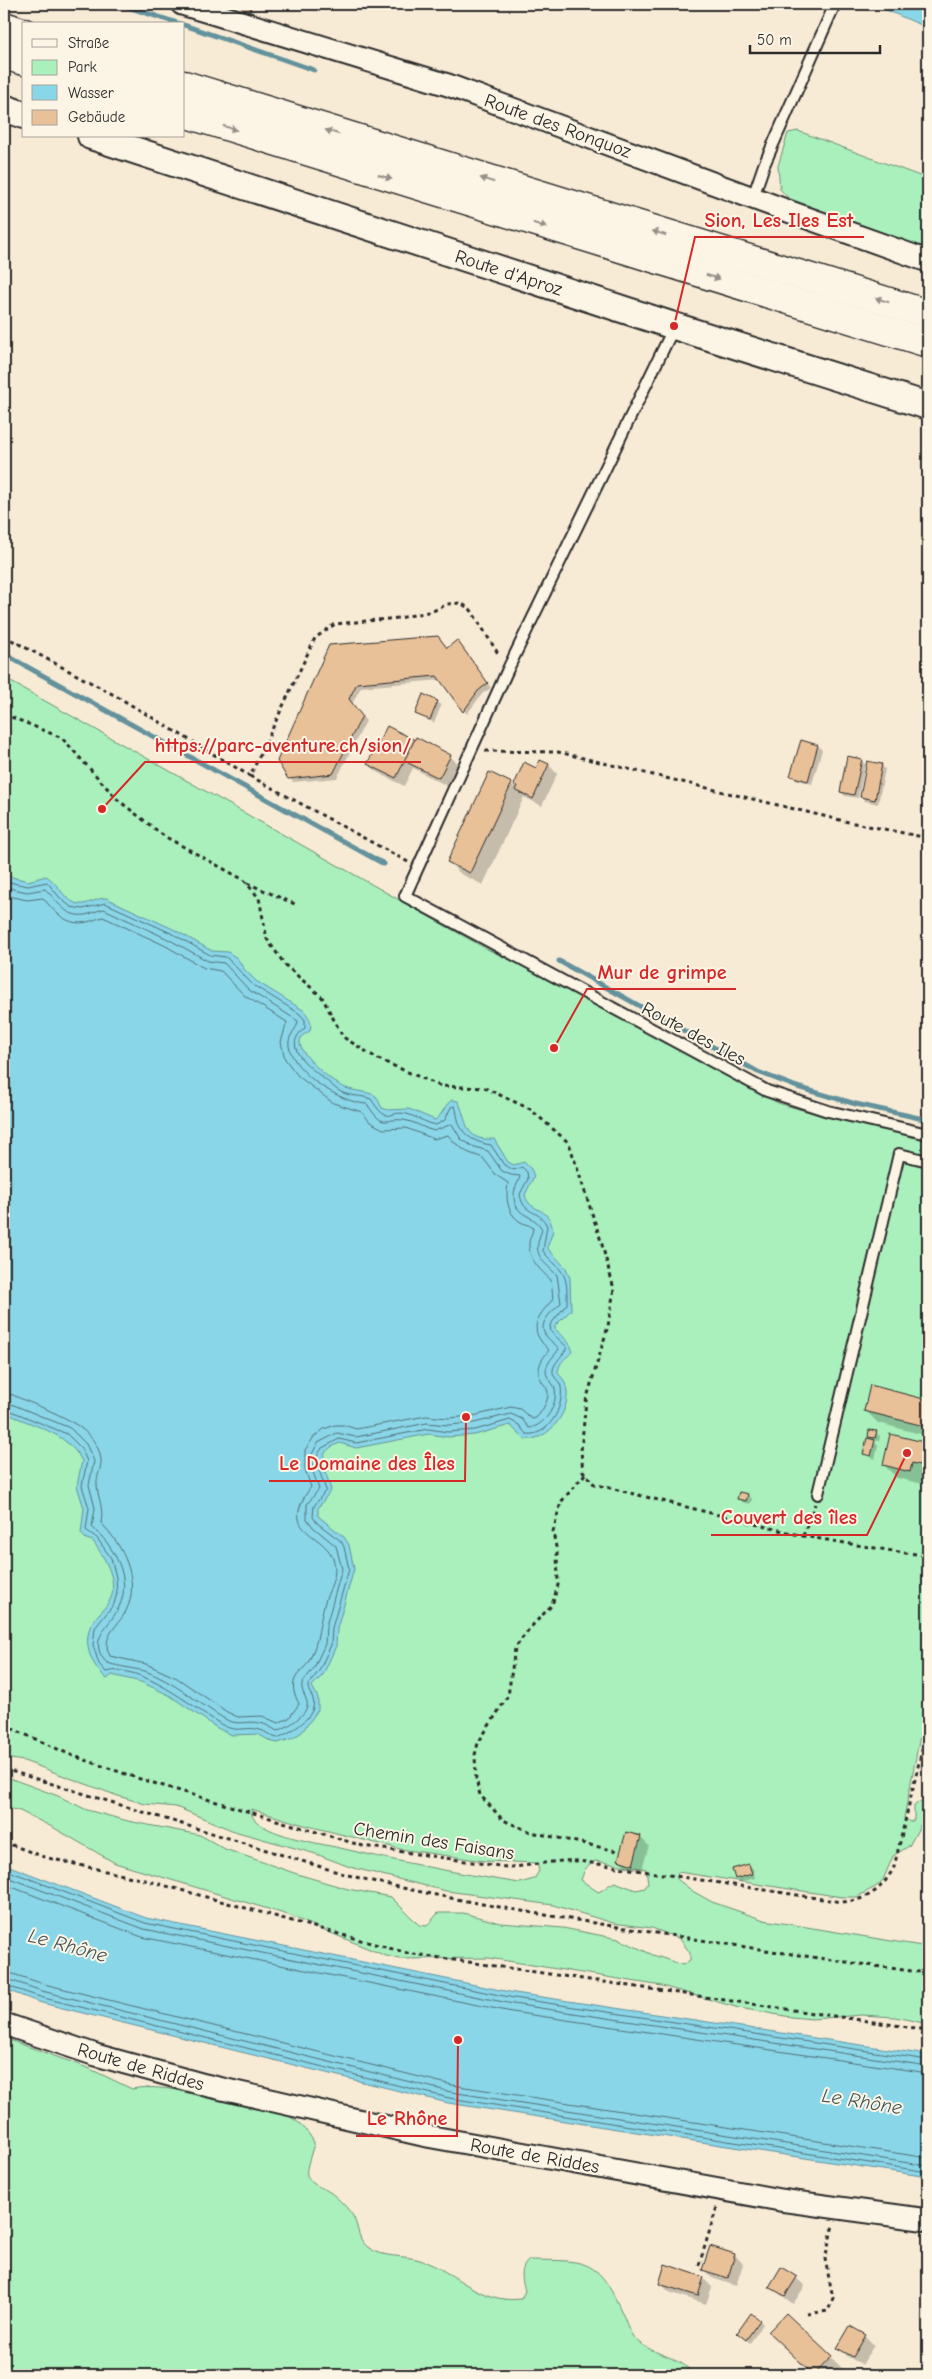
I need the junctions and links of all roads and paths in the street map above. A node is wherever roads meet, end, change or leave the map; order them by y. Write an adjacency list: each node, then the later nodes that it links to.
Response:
1 (182, 4): 12 (street, Route des Ronquoz)
2 (835, 4): 12 (lane)
3 (4, 26): 4 (highway)
4 (22, 32)
5 (4, 55): 6 (highway)
6 (22, 60)
7 (185, 85): 14 (highway, one-way to 7)
8 (4, 108): 9 (street)
9 (22, 113)
10 (185, 113): 16 (highway, one-way to 16)
11 (97, 138): 15 (street, Route d'Aproz)
12 (753, 197): 13 (street, Route des Ronquoz)
13 (928, 261)
14 (928, 314)
15 (674, 326): 17 (street, Route d'Aproz); 19 (lane)
16 (928, 343)
17 (928, 406)
18 (4, 636): 22 (path)
19 (508, 669): 21 (lane); 22 (path)
20 (4, 714): 25 (path)
21 (470, 752): 23 (path); 24 (lane)
22 (250, 776): 24 (path)
23 (928, 838)
24 (417, 866): 27 (lane, Route des Iles)
25 (246, 882): 26 (path); 29 (path)
26 (297, 905)
27 (928, 1134)
28 (928, 1161): 30 (lane)
29 (585, 1474): 31 (path); 37 (path)
30 (818, 1494): 31 (path)
31 (803, 1536): 32 (path)
32 (928, 1554)
33 (4, 1725): 34 (path, Chemin des Faisans)
34 (928, 1726)
35 (4, 1769): 38 (path)
36 (4, 1842): 40 (path)
37 (617, 1851)
38 (928, 1974)
39 (4, 2024): 41 (street, Route de Riddes)
40 (928, 2030)
41 (722, 2190): 42 (street, Route de Riddes); 44 (path)
42 (838, 2208): 43 (street, Route de Riddes); 45 (path)
43 (928, 2220)
44 (699, 2264)
45 (807, 2314)

